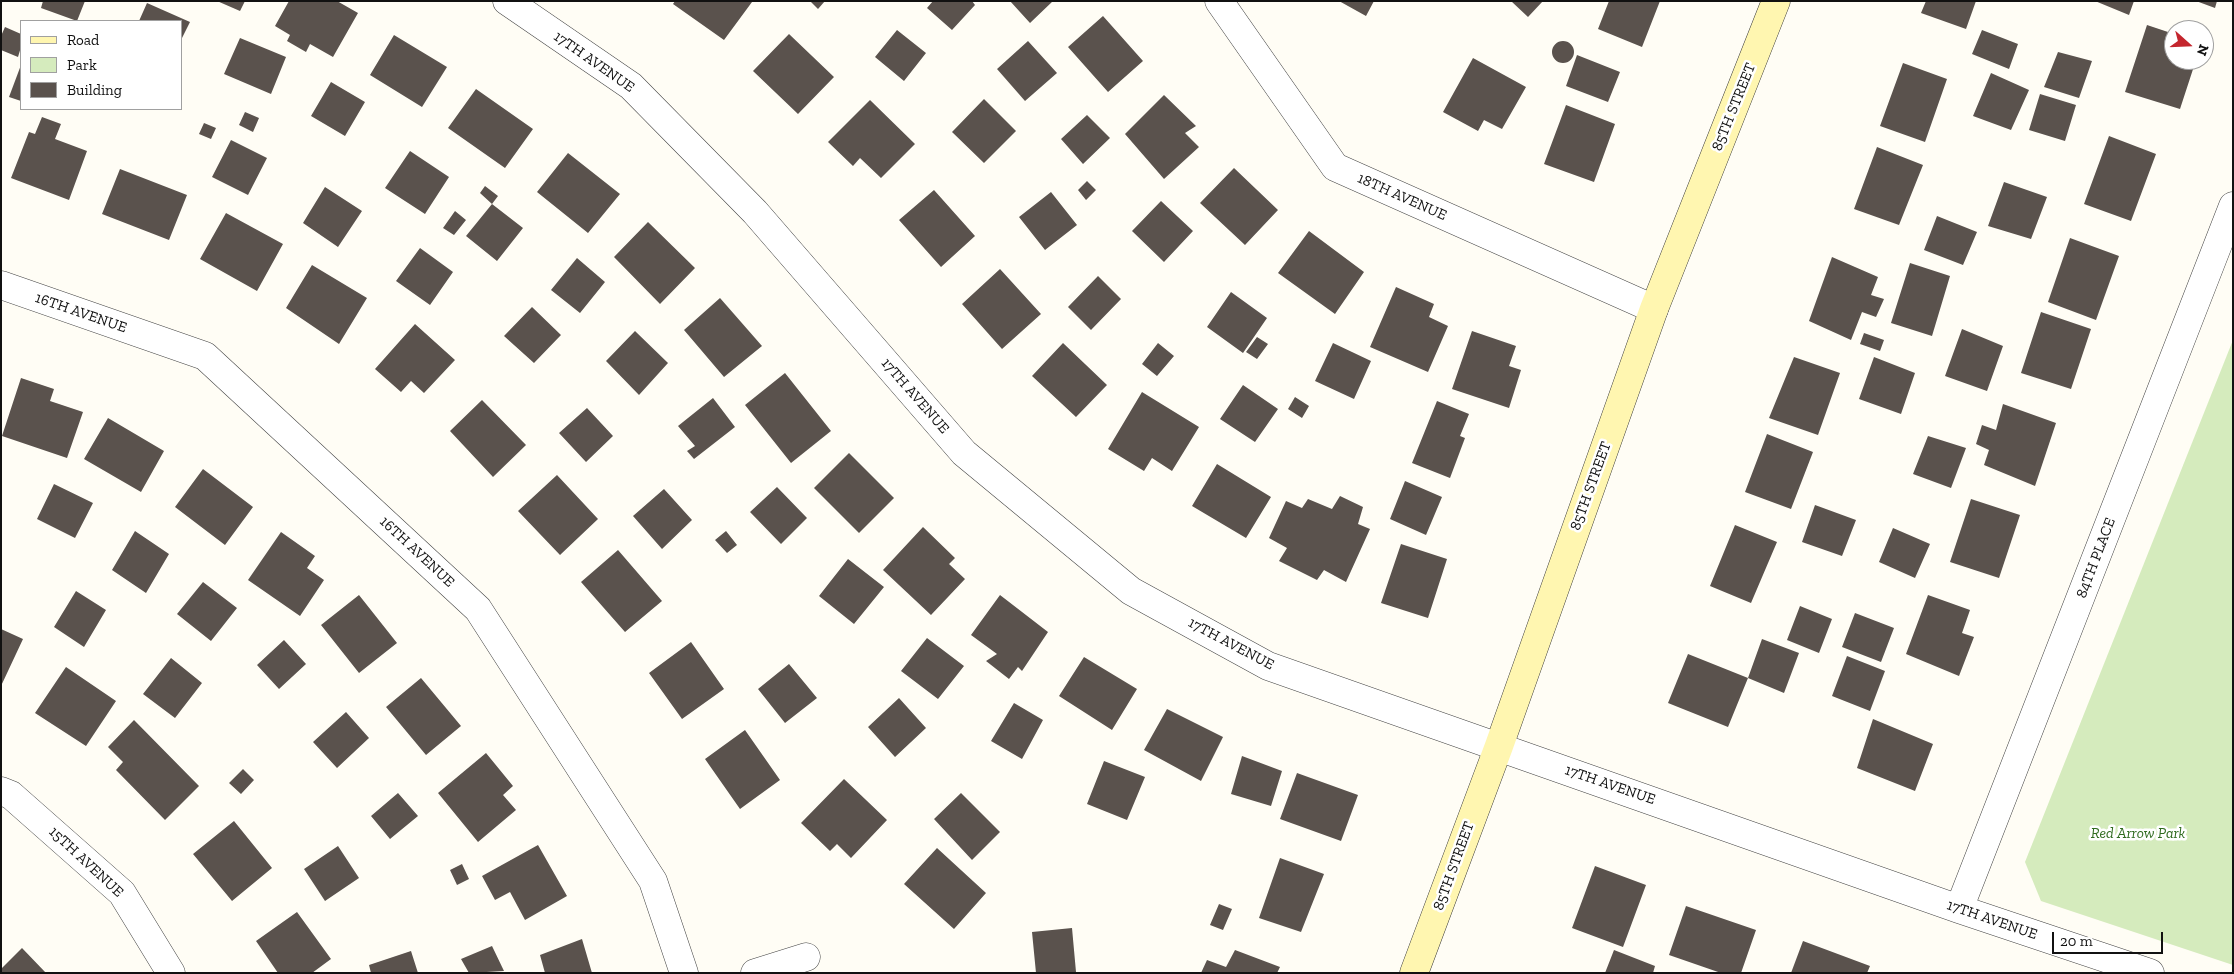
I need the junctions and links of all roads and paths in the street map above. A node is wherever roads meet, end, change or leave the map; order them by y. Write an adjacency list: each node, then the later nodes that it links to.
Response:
1 (507, 1): 7 (street, 17TH AVENUE)
2 (1220, 1): 6 (street, 18TH AVENUE)
3 (1776, 1): 6 (street, 85TH STREET)
4 (2233, 206): 9 (street, 84TH PLACE)
5 (1, 285): 12 (street, 16TH AVENUE)
6 (1654, 309): 7 (street, 85TH STREET)
7 (1498, 746): 9 (street, 17TH AVENUE); 14 (street, 85TH STREET)
8 (1, 791): 11 (street, 15TH AVENUE)
9 (1959, 909): 15 (street, 17TH AVENUE)
10 (806, 957): 13 (street)
11 (172, 973)
12 (684, 973)
13 (755, 973)
14 (1414, 973)
15 (2150, 973)

